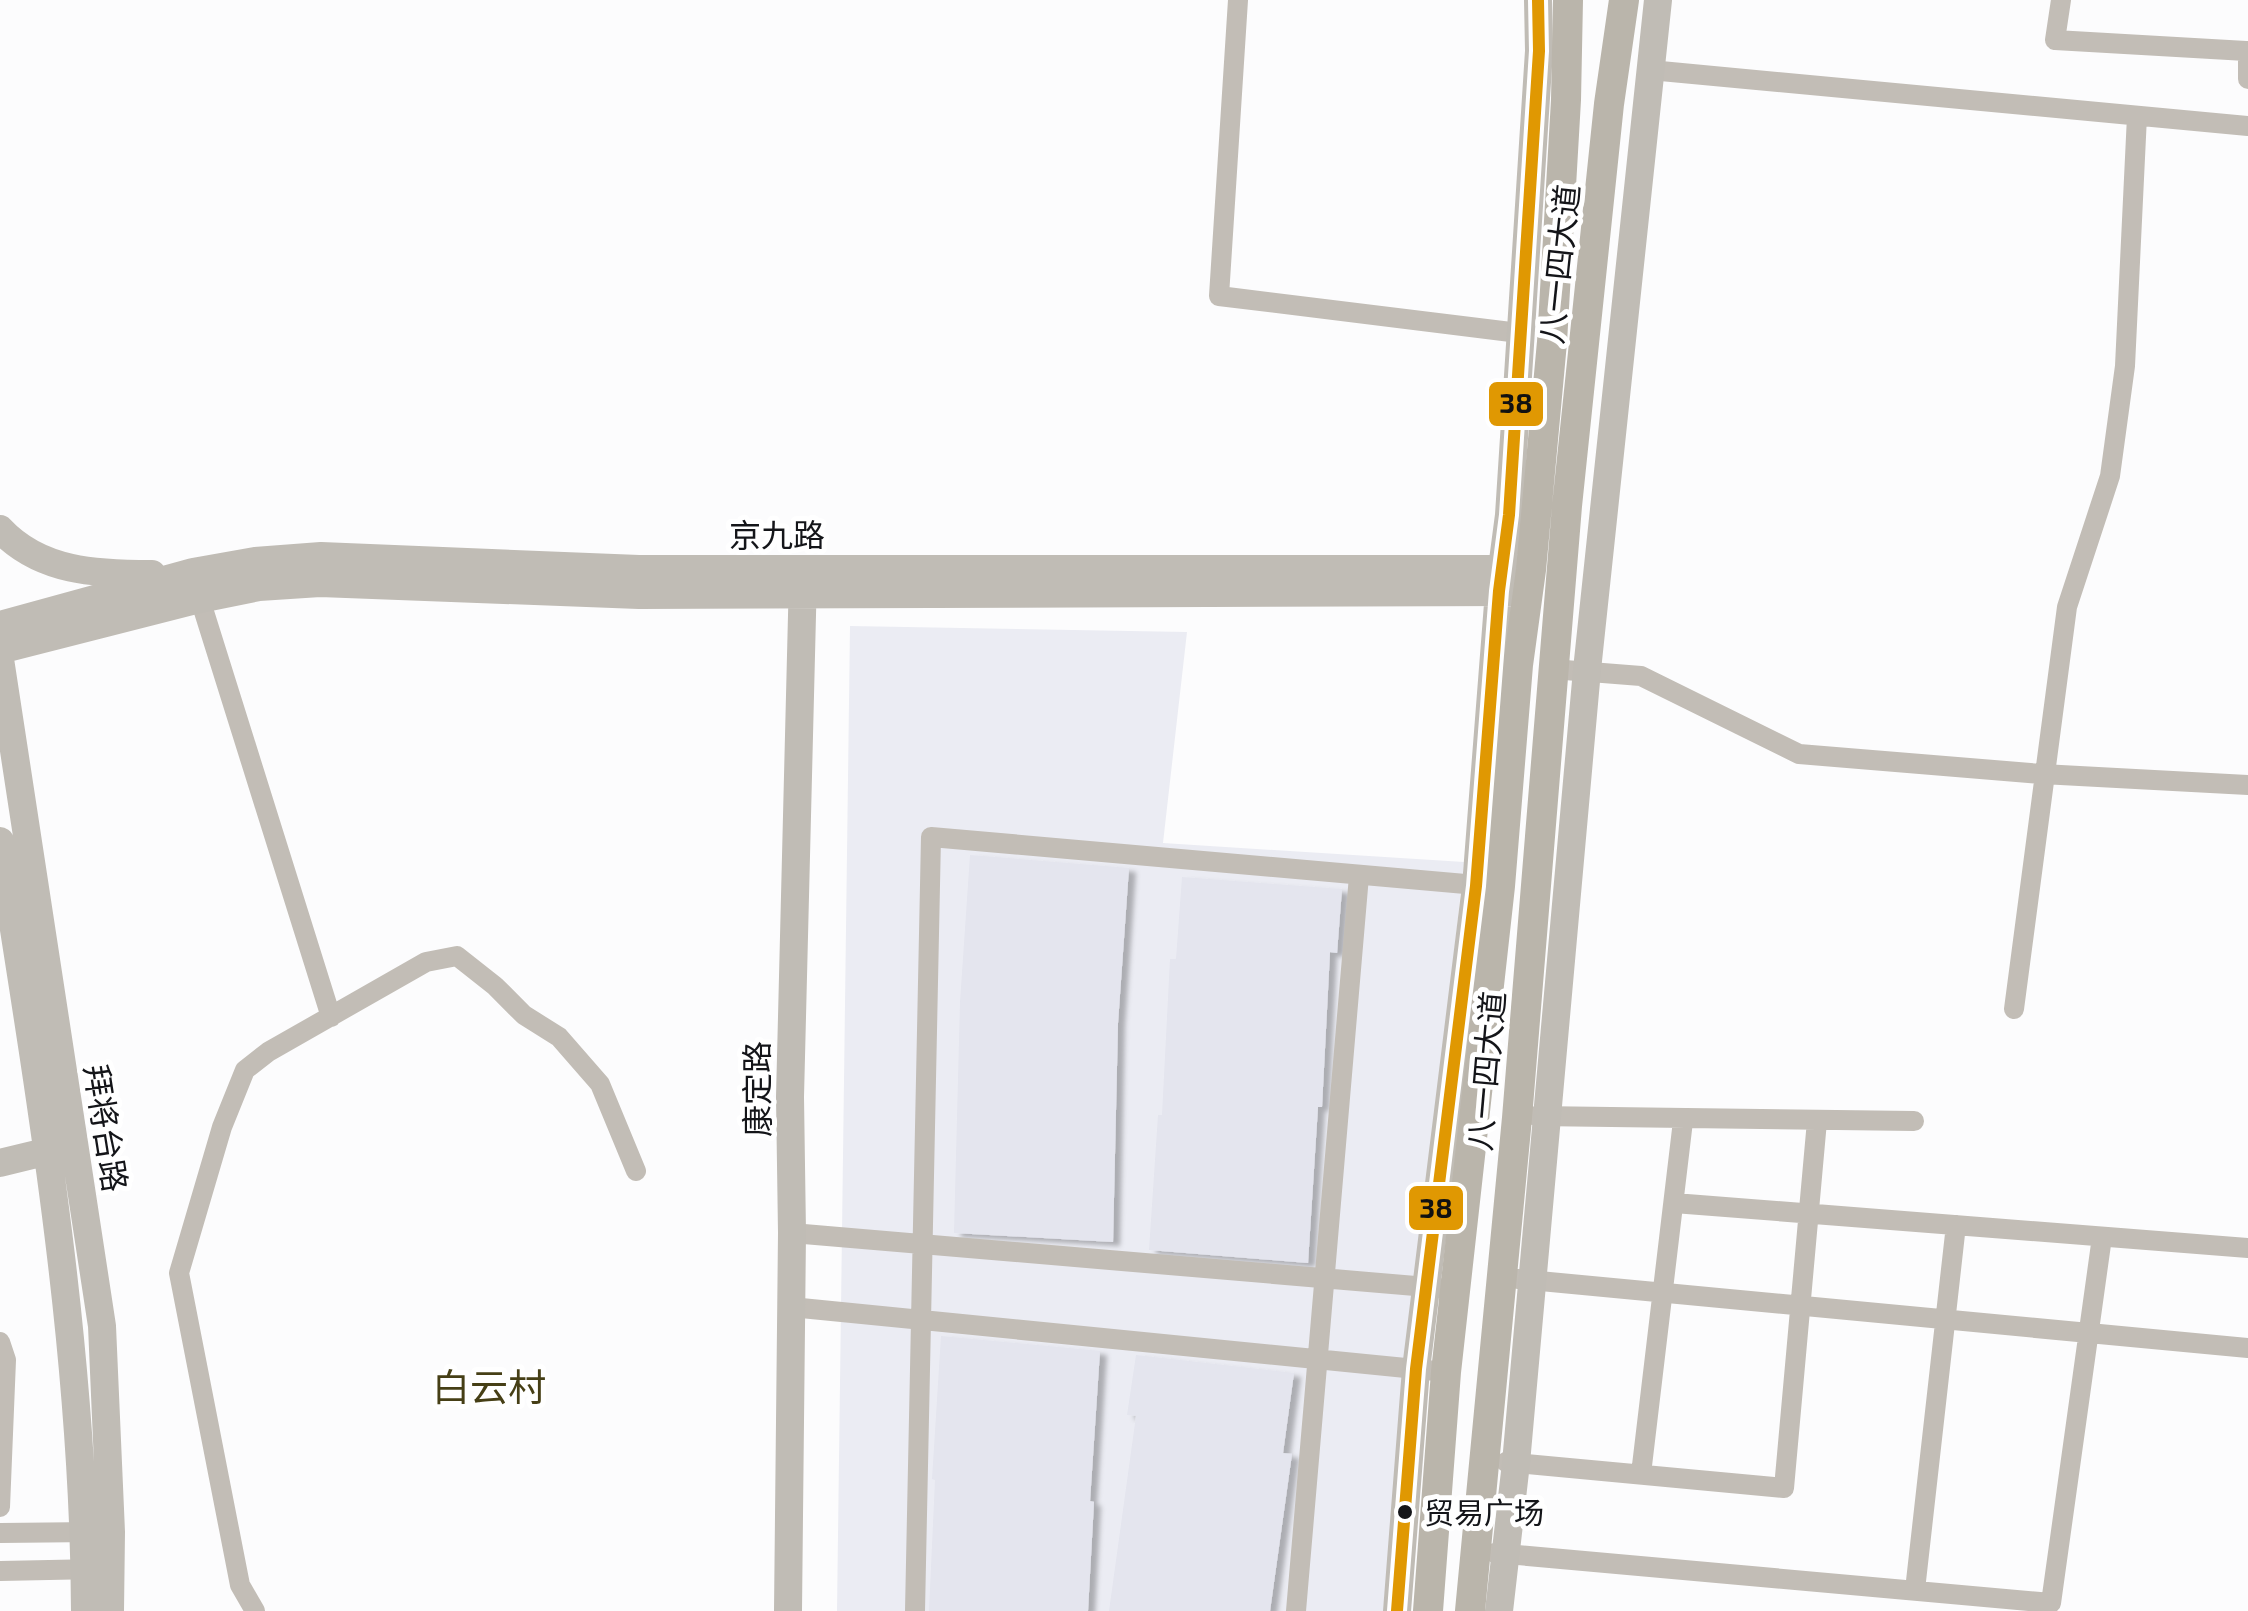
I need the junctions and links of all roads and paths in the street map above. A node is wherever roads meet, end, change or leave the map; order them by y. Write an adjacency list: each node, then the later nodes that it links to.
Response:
1 (1238, 0): 14 (street)
2 (1538, 0): 14 (street)
3 (1568, 0): 11 (main road, 八一四大道)
4 (1576, 0): 11 (main road)
5 (1620, 0): 18 (main road, 八一四大道)
6 (1658, 0): 9 (street)
7 (2060, 0): 8 (street)
8 (2247, 51): 10 (street)
9 (1650, 70): 12 (street); 24 (street)
10 (2248, 78)
11 (1566, 100): 17 (main road, 八一四大道)
12 (2136, 116): 13 (street); 25 (street)
13 (2248, 126)
14 (1519, 334): 17 (street)
15 (0, 529): 19 (street)
16 (803, 581): 17 (street, 京九路); 19 (street, 京九路); 42 (street, 康定路)
17 (1515, 581): 18 (street, 京九路); 29 (main road, 八一四大道)
18 (1562, 583): 23 (main road, 八一四大道)
19 (196, 585): 20 (street, 京九路); 21 (street, 京九路); 31 (street)
20 (0, 625)
21 (0, 650)
22 (0, 659): 36 (street, 拜将台路)
23 (1552, 669): 24 (street); 32 (main road, 八一四大道)
24 (1587, 670): 25 (street); 32 (street)
25 (2042, 774): 26 (street); 30 (street)
26 (2248, 785)
27 (0, 841): 36 (street, 拜将台路)
28 (1359, 876): 29 (street); 44 (street); 46 (street)
29 (1488, 886): 48 (main road, 八一四大道)
30 (2014, 1009)
31 (332, 1016): 38 (street); 71 (street)
32 (1531, 1116): 33 (street); 47 (main road, 八一四大道)
33 (1684, 1120): 34 (street); 39 (street)
34 (1817, 1121): 35 (street); 40 (street)
35 (1914, 1121)
36 (62, 1151): 37 (street); 63 (street, 拜将台路)
37 (0, 1164)
38 (636, 1171)
39 (1674, 1202): 40 (street); 49 (street)
40 (1809, 1213): 41 (street); 50 (street)
41 (1956, 1225): 43 (street); 53 (street)
42 (792, 1233): 44 (street); 51 (street, 康定路)
43 (2102, 1236): 45 (street); 54 (street)
44 (923, 1244): 46 (street); 52 (street)
45 (2248, 1248)
46 (1325, 1278): 48 (street); 57 (street)
47 (1516, 1279): 49 (street); 59 (main road, 八一四大道); 60 (street)
48 (1440, 1288): 58 (main road, 八一四大道)
49 (1663, 1293): 50 (street); 61 (street)
50 (1800, 1306): 53 (street); 61 (street)
51 (792, 1307): 52 (street); 72 (street, 康定路)
52 (921, 1318): 57 (street); 73 (street)
53 (1945, 1320): 54 (street); 68 (street)
54 (2088, 1333): 56 (street); 68 (street)
55 (0, 1342): 62 (street)
56 (2248, 1348)
57 (1318, 1360): 58 (street); 74 (street)
58 (1431, 1370): 75 (street); 76 (main road, 八一四大道)
59 (1484, 1462): 60 (street); 65 (main road, 八一四大道)
60 (1516, 1463): 61 (street); 65 (street)
61 (1641, 1474)
62 (0, 1507)
63 (98, 1532): 64 (street); 66 (street, 拜将台路)
64 (0, 1533)
65 (1491, 1552): 68 (street); 77 (main road, 八一四大道); 78 (street)
66 (98, 1569): 67 (street); 69 (street, 拜将台路); 70 (street, 拜将台路)
67 (0, 1571)
68 (1916, 1590)
69 (85, 1611)
70 (110, 1611)
71 (255, 1611)
72 (788, 1611)
73 (915, 1611)
74 (1296, 1611)
75 (1397, 1611)
76 (1428, 1611)
77 (1470, 1611)
78 (1499, 1611)

